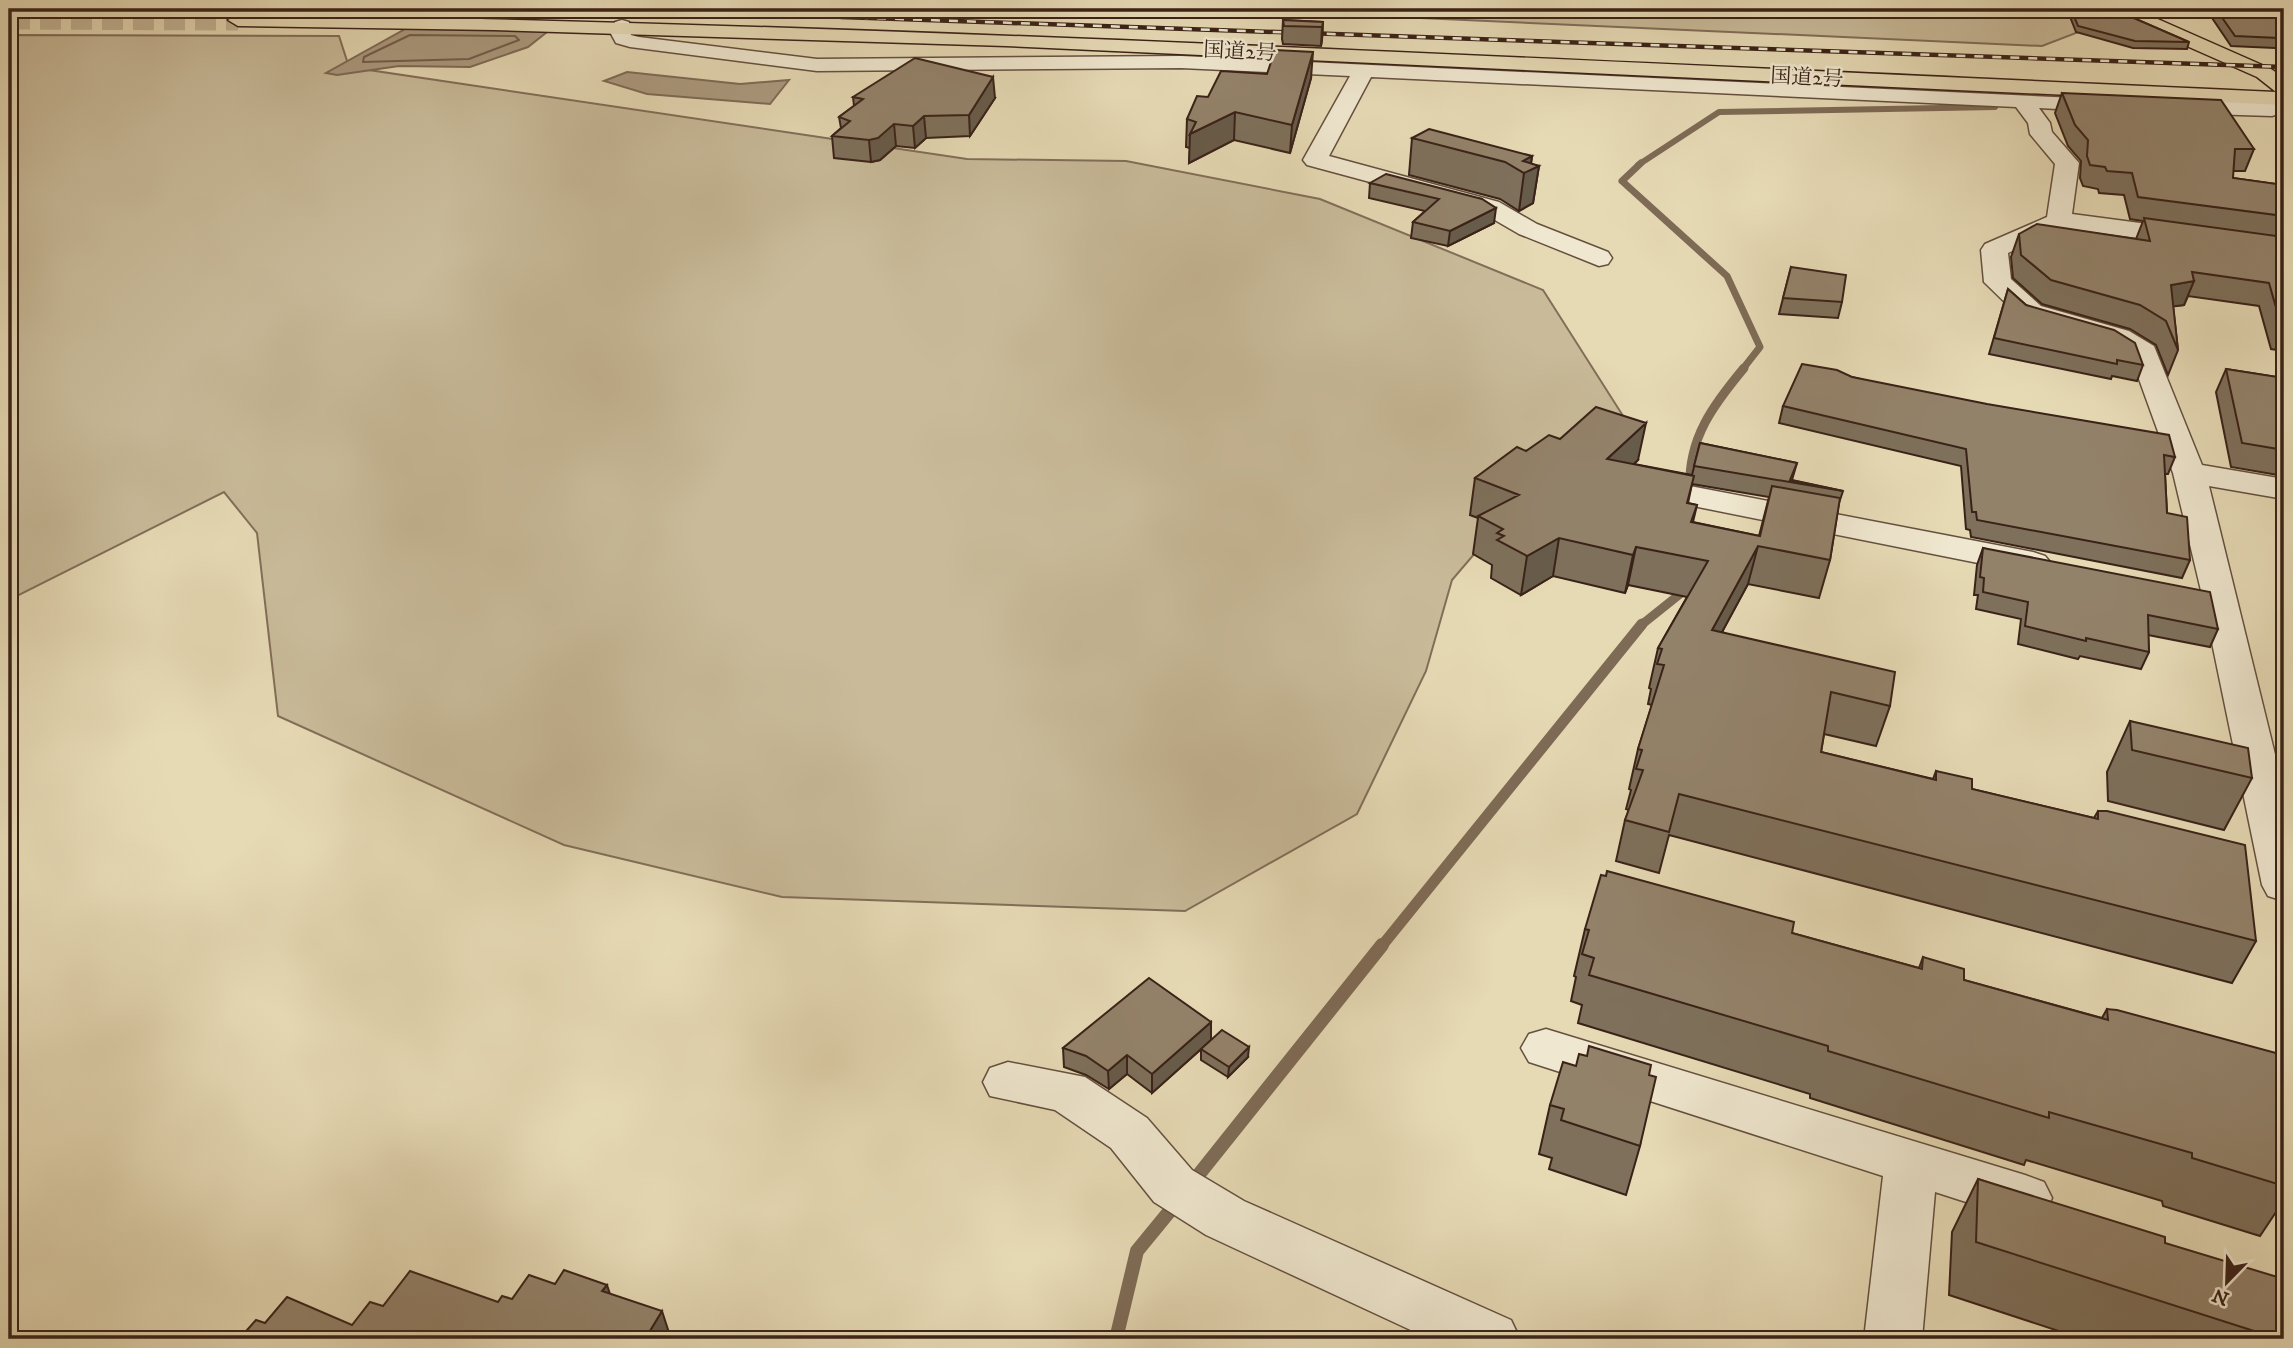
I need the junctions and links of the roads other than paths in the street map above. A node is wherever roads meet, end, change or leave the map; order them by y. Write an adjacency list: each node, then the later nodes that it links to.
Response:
1 (2128, 10): 5 (highway)
2 (239, 14): 3 (highway, 国道2号)
3 (622, 26): 4 (street); 6 (highway, 国道2号)
4 (1363, 72): 7 (street); 10 (street)
5 (2284, 88)
6 (2284, 102): 7 (street)
7 (2024, 103): 8 (street)
8 (2059, 220): 9 (street); 11 (street)
9 (2284, 250)
10 (1599, 258)
11 (2173, 451): 12 (street); 16 (street)
12 (2284, 489)
13 (1690, 496): 14 (street)
14 (2061, 568)
15 (2181, 591): 16 (street)
16 (2221, 599): 17 (street)
17 (2284, 885)
18 (1546, 1048): 20 (street)
19 (1008, 1082): 22 (street)
20 (1911, 1162): 21 (street); 23 (street)
21 (2071, 1213)
22 (1491, 1339)
23 (1894, 1339)

